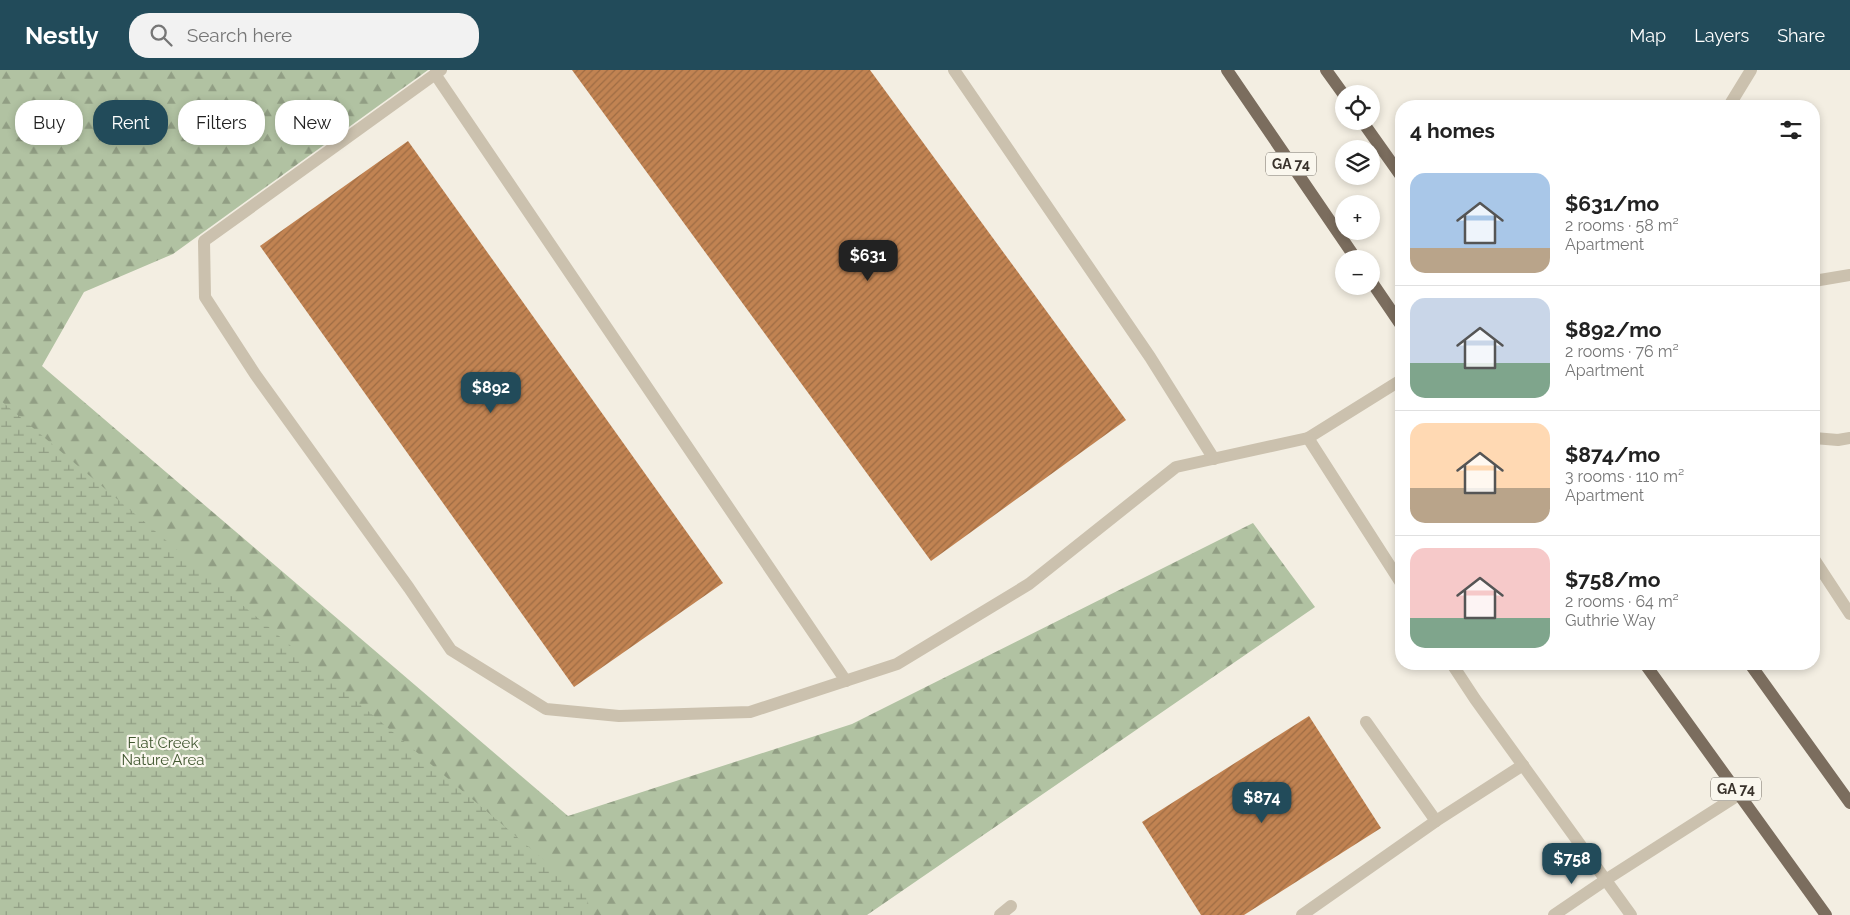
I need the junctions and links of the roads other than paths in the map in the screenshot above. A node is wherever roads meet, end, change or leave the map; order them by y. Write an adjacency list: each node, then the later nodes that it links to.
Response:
1 (954, 70): 19 (street)
2 (1227, 70): 10 (main road, GA 74)
3 (1326, 70): 6 (main road)
4 (1751, 70): 7 (street)
5 (438, 72): 26 (street); 26 (street)
6 (1337, 85)
7 (1733, 100)
8 (1368, 130): 9 (main road)
9 (1395, 168)
10 (1350, 250)
11 (1850, 274): 12 (street)
12 (1820, 280)
13 (1380, 294): 14 (main road)
14 (1395, 316)
15 (1395, 384): 16 (street)
16 (1308, 438): 19 (street); 21 (street)
17 (1820, 438): 18 (street)
18 (1850, 438)
19 (1214, 459): 26 (street)
20 (1820, 568): 22 (street)
21 (1395, 574)
22 (1850, 614)
23 (1456, 670): 28 (street)
24 (1650, 670): 29 (main road, GA 74)
25 (1754, 670): 30 (main road)
26 (846, 681)
27 (1366, 722): 31 (street)
28 (1523, 765): 31 (street); 32 (street)
29 (1740, 794): 32 (street); 38 (main road, GA 74)
30 (1850, 803)
31 (1436, 822): 35 (street)
32 (1607, 879): 36 (street); 37 (street)
33 (1011, 906): 34 (street)
34 (1000, 915)
35 (1302, 915)
36 (1554, 915)
37 (1631, 915)
38 (1826, 915)

